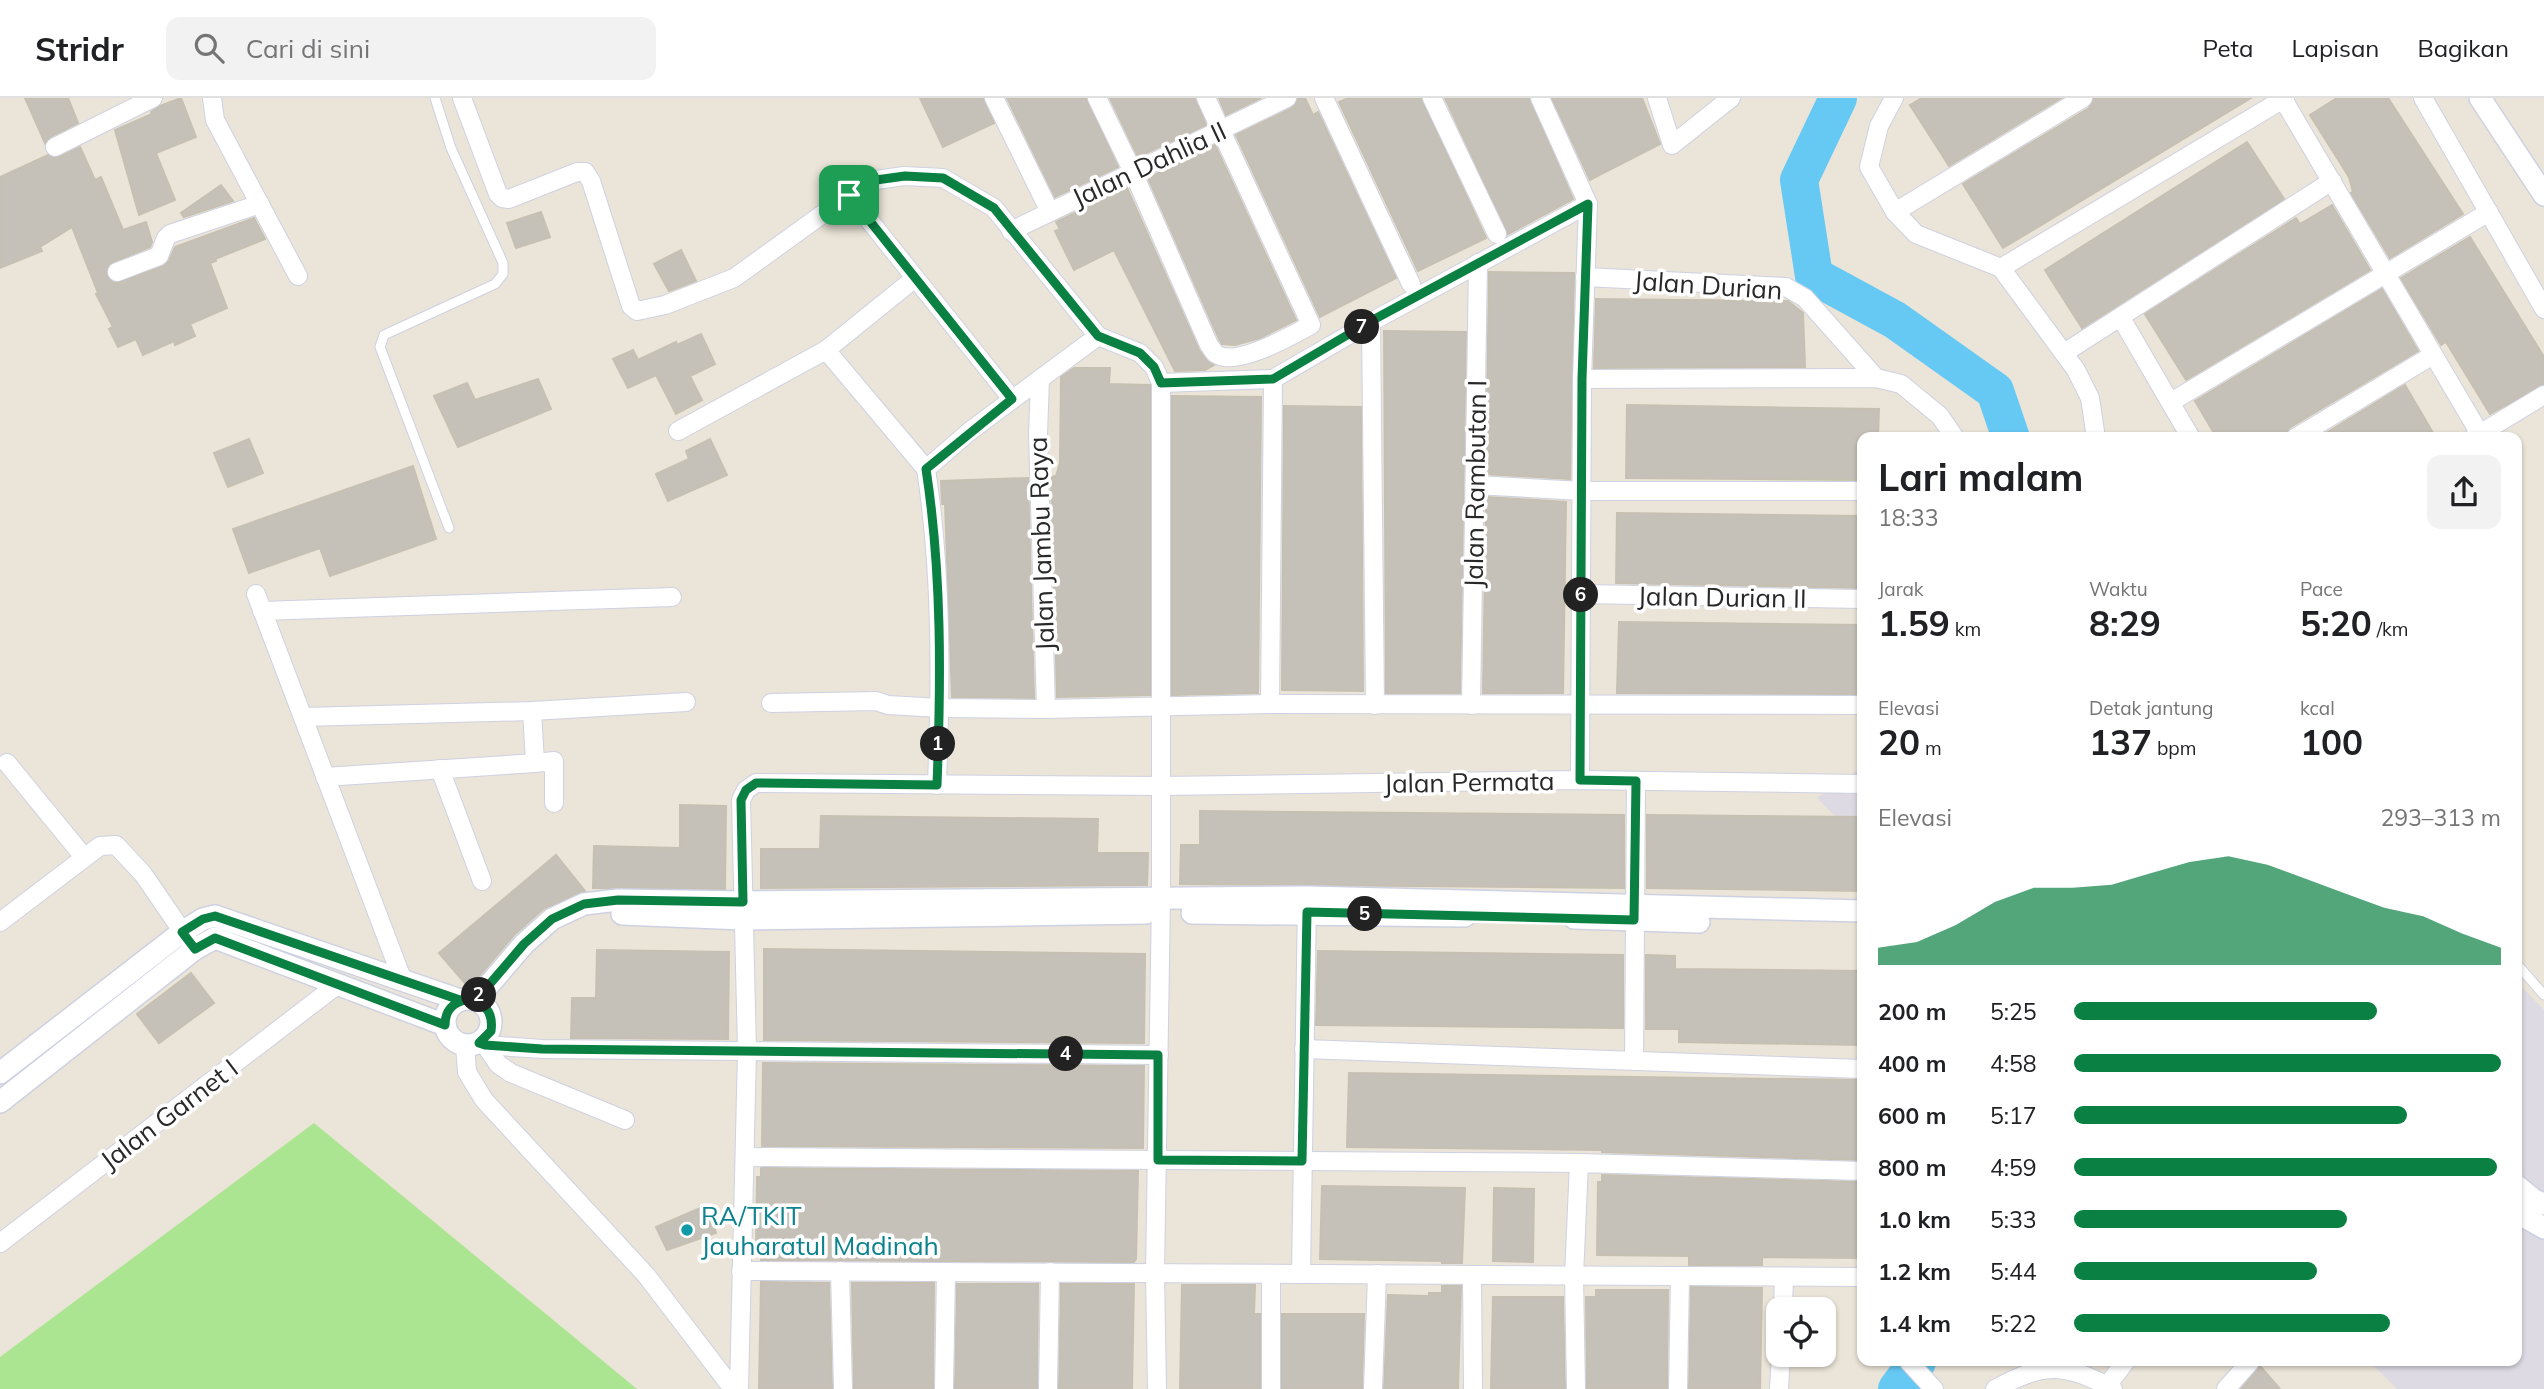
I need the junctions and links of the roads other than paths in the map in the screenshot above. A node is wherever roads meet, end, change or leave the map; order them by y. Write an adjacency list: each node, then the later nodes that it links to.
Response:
1 (153, 98): 20 (street)
2 (212, 98): 25 (street)
3 (435, 98): 66 (lane)
4 (462, 98): 23 (street)
5 (994, 98): 27 (street)
6 (1097, 98): 21 (street)
7 (1206, 98): 19 (street)
8 (1287, 98): 19 (street, Jalan Dahlia II)
9 (1324, 98): 39 (street)
10 (1432, 98): 31 (street)
11 (1540, 98): 26 (street)
12 (1731, 98): 18 (street)
13 (1894, 98): 28 (street)
14 (2083, 98): 28 (street)
15 (2423, 98): 29 (street)
16 (2480, 98): 24 (street)
17 (2284, 99): 22 (street); 33 (street)
18 (1659, 100)
19 (1221, 131): 21 (street, Jalan Dahlia II); 21 (street)
20 (55, 147)
21 (1133, 172): 27 (street, Jalan Dahlia II)
22 (2332, 181): 35 (street); 41 (street)
23 (849, 195): 30 (street); 38 (street, Jalan Jambu Raya)
24 (2544, 195)
25 (260, 204): 34 (street); 36 (street)
26 (1588, 204): 32 (street); 37 (street)
27 (1050, 212): 30 (street, Jalan Dahlia II)
28 (1895, 212): 33 (street)
29 (2488, 212): 35 (street); 40 (street)
30 (1011, 231): 43 (street)
31 (1497, 234)
32 (1478, 263): 42 (street); 63 (street, Jalan Rambutan I)
33 (2001, 268): 45 (street)
34 (117, 272)
35 (2386, 274): 46 (street); 54 (street)
36 (298, 275)
37 (1585, 276): 47 (street, Jalan Durian); 50 (street)
38 (914, 279): 44 (street); 53 (street, Jalan Jambu Raya)
39 (1411, 284)
40 (2544, 309)
41 (2121, 317): 45 (street); 54 (street)
42 (1371, 321): 49 (street); 75 (street)
43 (1098, 336): 48 (street); 51 (street)
44 (826, 350): 55 (street); 62 (street)
45 (2064, 353): 57 (street)
46 (2433, 355): 59 (street); 60 (street)
47 (1877, 378): 50 (street); 56 (street)
48 (1040, 379): 53 (street); 81 (street, Jalan Jambu Raya)
49 (1273, 379): 51 (street); 74 (street)
50 (1582, 379): 64 (street)
51 (1161, 383): 80 (street)
52 (2544, 395): 61 (street)
53 (1012, 399): 62 (street)
54 (2171, 402): 58 (street)
55 (678, 431)
56 (1951, 432)
57 (2095, 432)
58 (2188, 432)
59 (2305, 432)
60 (2475, 432)
61 (2484, 432)
62 (926, 469): 79 (street)
63 (1475, 485): 64 (street); 76 (street, Jalan Rambutan I)
64 (1582, 491): 65 (street); 68 (street)
65 (1857, 491)
66 (449, 528)
67 (256, 593): 71 (street)
68 (1581, 594): 70 (street, Jalan Durian II); 77 (street)
69 (672, 597): 71 (street)
70 (1857, 599)
71 (262, 611): 83 (street)
72 (686, 702): 82 (street)
73 (771, 703): 79 (street)
74 (1270, 704): 75 (street); 80 (street)
75 (1375, 705): 76 (street)
76 (1471, 705): 77 (street)
77 (1580, 705): 78 (street); 88 (street)
78 (1857, 705)
79 (940, 708): 81 (street); 91 (street)
80 (1161, 708): 81 (street); 92 (street)
81 (1046, 709)
82 (532, 711): 83 (street); 85 (street)
83 (303, 717): 87 (street)
84 (7, 763): 94 (street)
85 (535, 764): 86 (street); 93 (street)
86 (440, 769): 87 (street); 95 (street)
87 (325, 777): 105 (street)
88 (1580, 780): 89 (street, Jalan Permata); 92 (street, Jalan Permata)
89 (1636, 781): 90 (street, Jalan Permata); 100 (street)
90 (1857, 784)
91 (937, 785): 92 (street, Jalan Permata); 98 (street, Jalan Permata)
92 (1161, 786): 97 (street)
93 (554, 803)
94 (84, 857): 101 (street); 103 (street)
95 (482, 881)
96 (1307, 905): 97 (street); 100 (street); 111 (street)
97 (1161, 906): 98 (street); 113 (street)
98 (743, 911): 108 (street); 112 (street, Jalan Permata)
99 (1857, 911): 100 (street)
100 (1634, 913): 102 (street); 115 (street)
101 (0, 922)
102 (1857, 925)
103 (189, 941): 105 (street); 106 (street); 114 (street); 118 (street)
104 (2522, 970): 107 (lane)
105 (403, 982): 108 (street)
106 (337, 985): 109 (street); 130 (street, Jalan Garnet I)
107 (2544, 995)
108 (474, 1002): 109 (street); 110 (street)
109 (445, 1025): 110 (street)
110 (476, 1044): 112 (street); 120 (street); 150 (street)
111 (1304, 1049): 115 (street); 123 (street)
112 (747, 1050): 113 (street); 121 (street, Jalan Permata)
113 (1158, 1055): 122 (street)
114 (20, 1057): 117 (street); 118 (street)
115 (1634, 1061): 116 (street)
116 (1857, 1069)
117 (0, 1073)
118 (34, 1075): 119 (street)
119 (0, 1102)
120 (625, 1120)
121 (744, 1157): 122 (street); 131 (street, Jalan Permata)
122 (1158, 1160): 123 (street); 135 (street)
123 (1302, 1161): 124 (street); 137 (street)
124 (1579, 1163): 125 (street); 140 (street)
125 (1857, 1171)
126 (2522, 1190): 127 (street)
127 (2544, 1204)
128 (2522, 1215): 129 (street)
129 (2544, 1227)
130 (0, 1243)
131 (741, 1271): 132 (street); 150 (street, Jalan Permata)
132 (840, 1271): 133 (street); 151 (street)
133 (946, 1272): 134 (street); 152 (street)
134 (1050, 1272): 135 (street); 153 (street)
135 (1155, 1273): 136 (street); 154 (street)
136 (1271, 1274): 137 (street); 155 (street)
137 (1301, 1274): 138 (street)
138 (1377, 1275): 139 (street); 156 (street)
139 (1472, 1275): 140 (street); 157 (street)
140 (1574, 1276): 141 (street); 158 (street)
141 (1680, 1276): 142 (street); 159 (street)
142 (1784, 1277): 143 (street); 144 (street)
143 (1857, 1277)
144 (1783, 1297)
145 (1913, 1366): 161 (street)
146 (2122, 1366): 149 (street)
147 (2247, 1366): 163 (street)
148 (1780, 1367): 160 (street)
149 (2110, 1387): 162 (street)
150 (736, 1389)
151 (842, 1389)
152 (944, 1389)
153 (1048, 1389)
154 (1157, 1389)
155 (1271, 1389)
156 (1373, 1389)
157 (1473, 1389)
158 (1576, 1389)
159 (1678, 1389)
160 (1779, 1389)
161 (1934, 1389)
162 (1995, 1389)
163 (2227, 1389)

